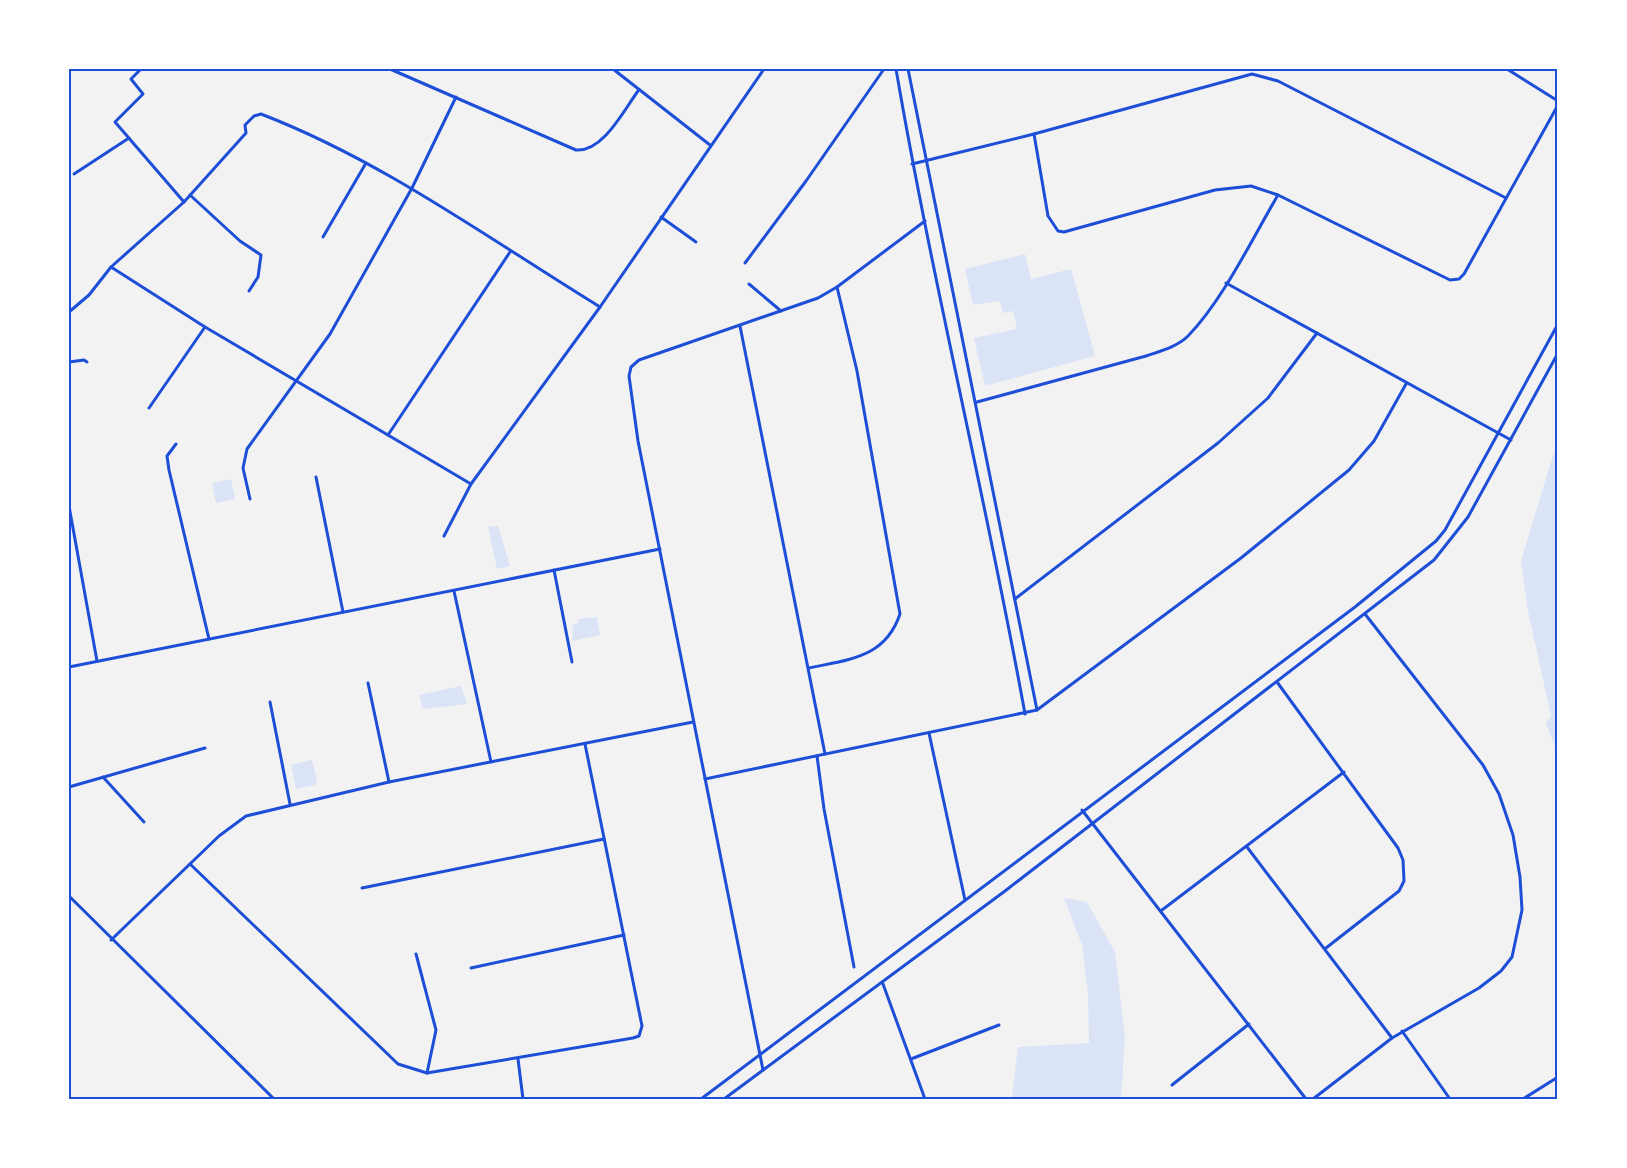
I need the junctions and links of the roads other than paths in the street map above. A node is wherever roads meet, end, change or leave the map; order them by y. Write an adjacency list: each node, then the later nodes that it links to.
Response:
1 (141, 69): 13 (street)
2 (390, 69): 10 (street)
3 (613, 69): 9 (street)
4 (764, 69): 14 (street)
5 (884, 69): 29 (street)
6 (896, 69): 17 (street)
7 (908, 69): 15 (street)
8 (1507, 69): 11 (street)
9 (638, 91): 10 (street); 14 (street)
10 (456, 97): 19 (street)
11 (1558, 103): 22 (street)
12 (1034, 134): 15 (street); 21 (street); 22 (street)
13 (129, 138): 18 (street); 23 (street)
14 (710, 145): 24 (street)
15 (927, 160): 17 (street); 47 (street)
16 (366, 163): 19 (street); 20 (street); 26 (street)
17 (912, 164): 25 (street)
18 (74, 174)
19 (412, 188): 28 (street); 45 (street)
20 (190, 195): 23 (street); 34 (street)
21 (1278, 195): 22 (street); 31 (street)
22 (1506, 198)
23 (184, 202): 30 (street)
24 (661, 217): 27 (street); 35 (street)
25 (925, 221): 33 (street); 73 (street)
26 (323, 237)
27 (696, 243)
28 (510, 252): 35 (street); 50 (street)
29 (745, 262)
30 (111, 267): 37 (street); 40 (street)
31 (1226, 283): 41 (street); 47 (street)
32 (749, 284): 36 (street)
33 (837, 287): 36 (street); 68 (street)
34 (249, 291)
35 (600, 307): 54 (street)
36 (781, 311): 39 (street)
37 (69, 312)
38 (1558, 324): 49 (street)
39 (740, 326): 58 (street); 68 (street)
40 (205, 327): 45 (street); 48 (street)
41 (1317, 333): 46 (street); 61 (street)
42 (1558, 353): 51 (street)
43 (69, 362): 44 (street)
44 (87, 362)
45 (298, 380): 50 (street); 55 (street)
46 (1406, 384): 49 (street); 72 (street)
47 (977, 402): 61 (street)
48 (149, 408)
49 (1500, 433): 51 (street); 87 (street)
50 (388, 436): 54 (street)
51 (1511, 440): 63 (street)
52 (176, 444): 64 (street)
53 (316, 477): 62 (street)
54 (471, 484): 57 (street)
55 (250, 499)
56 (69, 506): 65 (street)
57 (444, 536)
58 (660, 549): 59 (street); 74 (street)
59 (554, 570): 60 (street); 66 (street)
60 (454, 591): 62 (street); 80 (street)
61 (1015, 599): 72 (street)
62 (343, 612): 64 (street)
63 (1365, 614): 69 (street); 106 (street)
64 (209, 639): 65 (street)
65 (97, 662): 67 (street)
66 (572, 662)
67 (69, 668)
68 (809, 668): 78 (street)
69 (1277, 682): 81 (street); 89 (street)
70 (368, 683): 84 (street)
71 (270, 702): 86 (street)
72 (1037, 710): 73 (street)
73 (1025, 714): 75 (street)
74 (693, 722): 76 (street); 83 (street)
75 (929, 733): 78 (street); 95 (street)
76 (585, 744): 80 (street); 90 (street)
77 (205, 748): 82 (street)
78 (825, 754): 79 (street)
79 (817, 756): 83 (street); 101 (street)
80 (491, 763): 84 (street)
81 (1344, 772): 91 (street); 99 (street)
82 (103, 777): 85 (street); 88 (street)
83 (705, 779): 108 (street)
84 (389, 782): 86 (street)
85 (69, 787)
86 (290, 804): 92 (street)
87 (1082, 810): 89 (street); 95 (street)
88 (144, 822)
89 (1093, 822): 96 (street); 103 (street)
90 (604, 839): 93 (street); 97 (street)
91 (1247, 847): 96 (street); 99 (street)
92 (190, 864): 98 (street); 112 (street)
93 (362, 888)
94 (69, 896): 98 (street)
95 (965, 900): 108 (street)
96 (1162, 910): 104 (street)
97 (624, 935): 102 (street); 109 (street)
98 (111, 940): 115 (street)
99 (1326, 948): 107 (street)
100 (416, 954): 112 (street)
101 (854, 967)
102 (471, 968)
103 (883, 984): 110 (street); 111 (street)
104 (1249, 1024): 114 (street); 120 (street)
105 (999, 1025): 110 (street)
106 (1402, 1031): 107 (street); 122 (street)
107 (1392, 1038): 121 (street)
108 (759, 1055): 111 (street); 117 (street)
109 (518, 1059): 112 (street); 116 (street)
110 (911, 1059): 119 (street)
111 (764, 1071): 118 (street)
112 (427, 1072)
113 (1558, 1077): 123 (street)
114 (1172, 1085)
115 (274, 1099)
116 (524, 1099)
117 (701, 1099)
118 (724, 1099)
119 (925, 1099)
120 (1306, 1099)
121 (1313, 1099)
122 (1450, 1099)
123 (1522, 1099)

